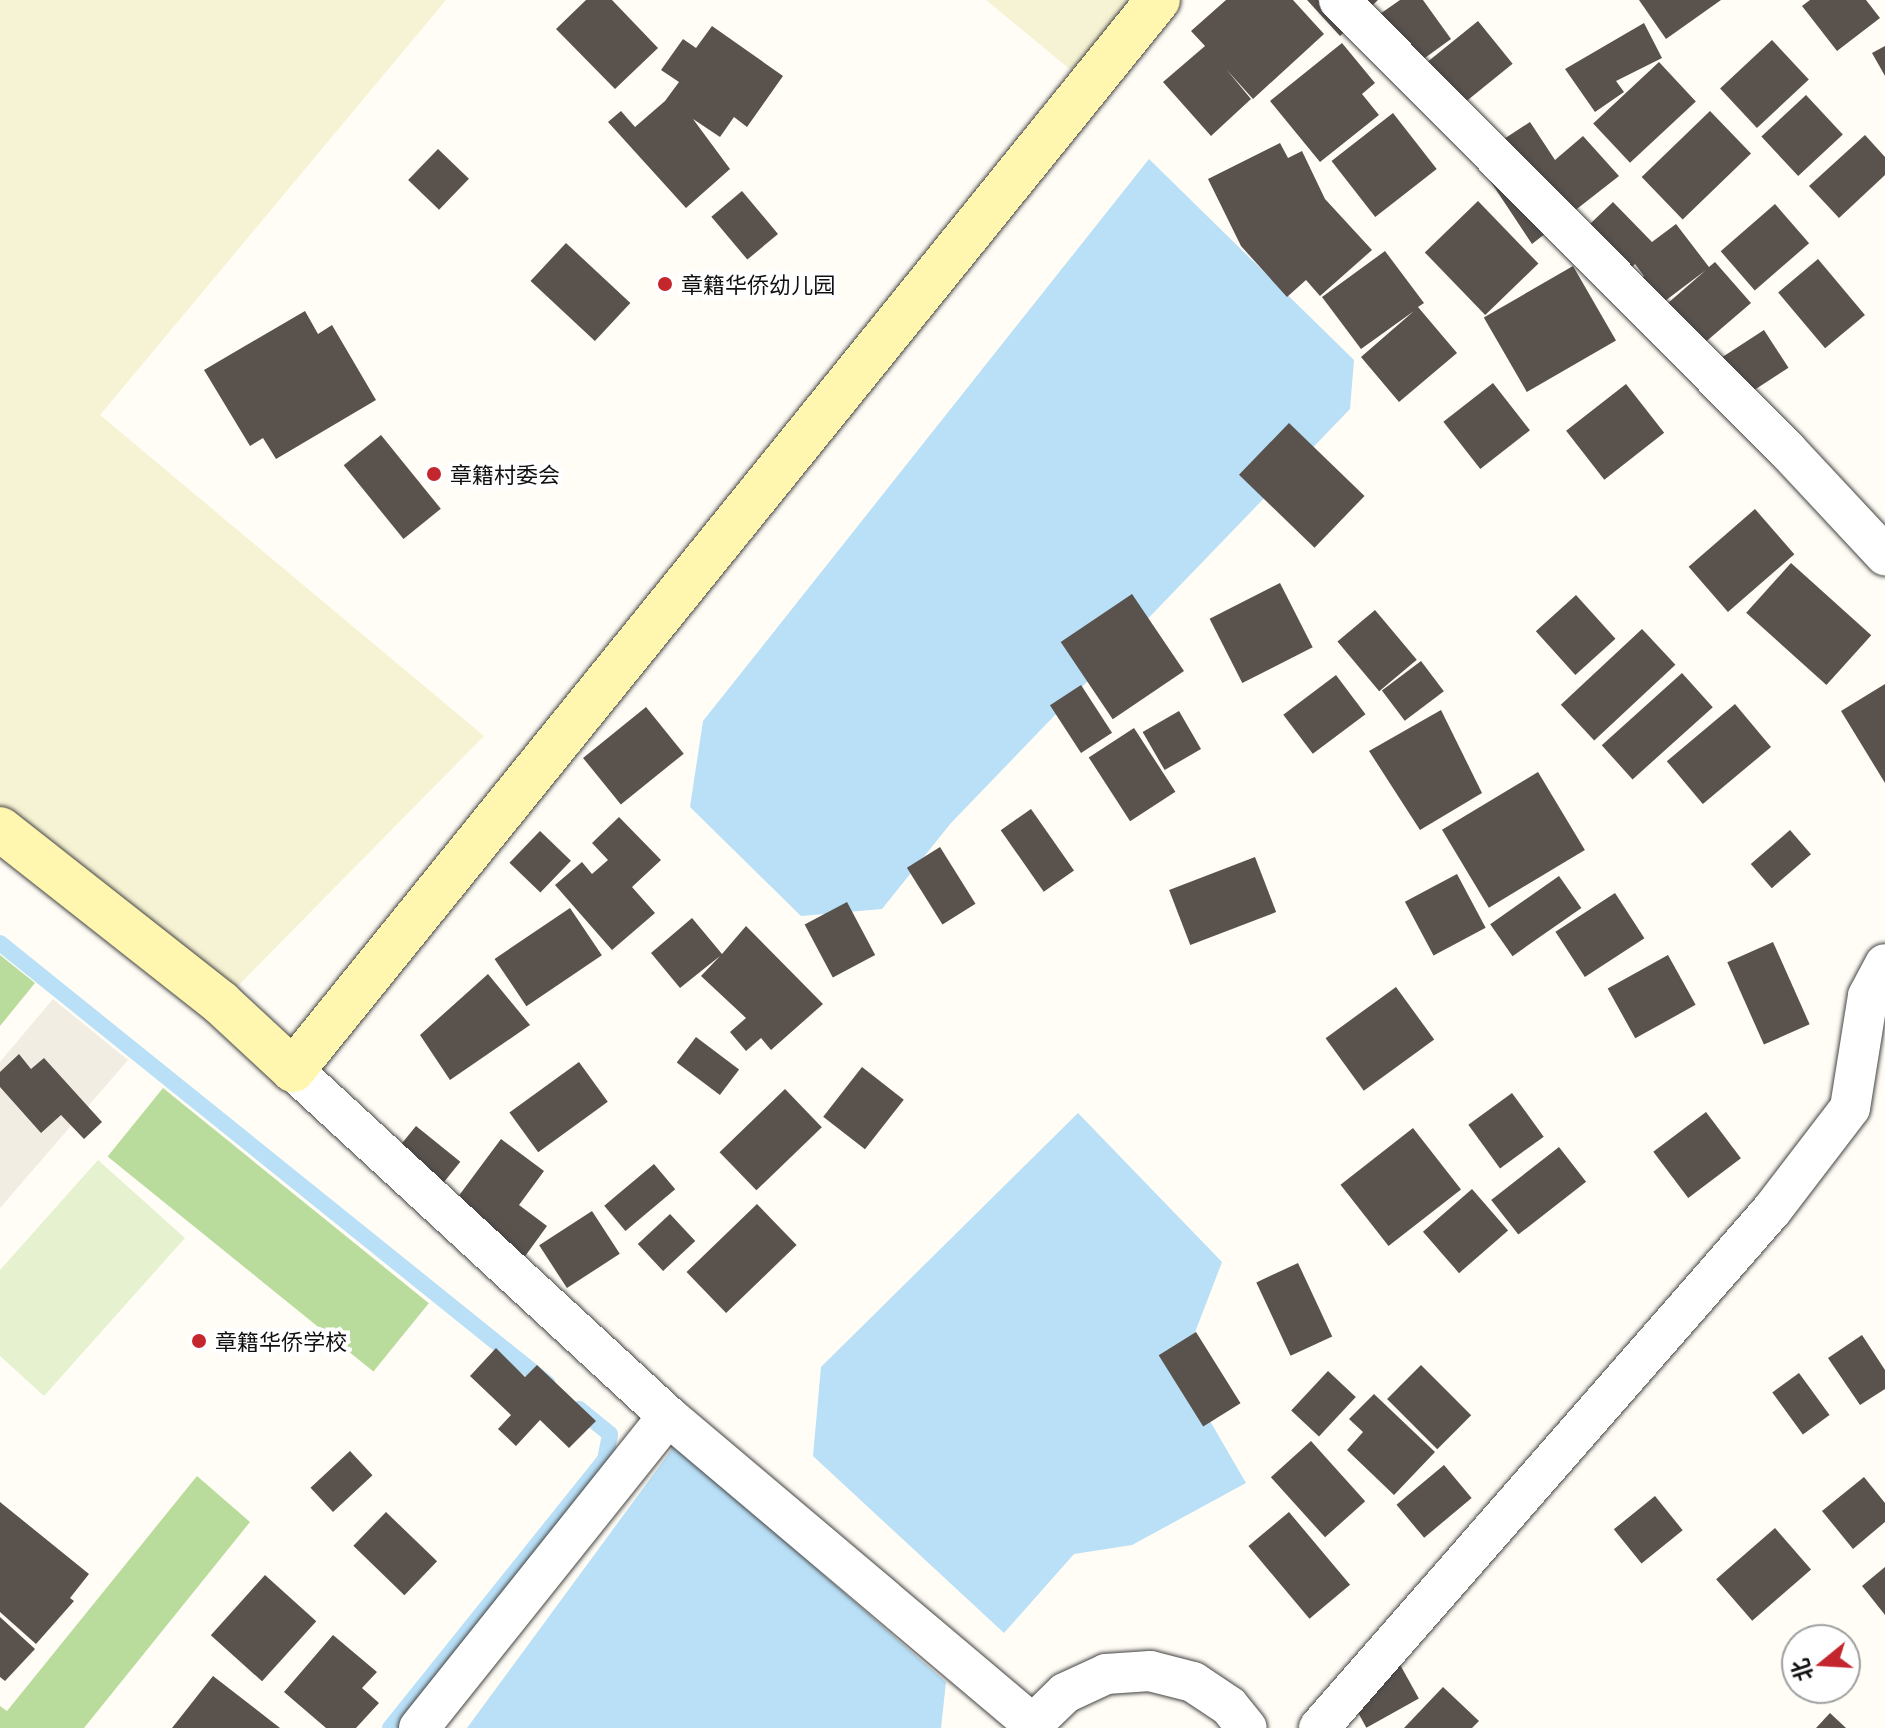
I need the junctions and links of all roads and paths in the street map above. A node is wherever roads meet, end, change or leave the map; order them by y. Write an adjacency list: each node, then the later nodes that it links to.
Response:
1 (1158, 0): 6 (street)
2 (1339, 0): 3 (street)
3 (1885, 555)
4 (0, 829): 6 (street)
5 (1885, 964): 11 (street)
6 (293, 1070): 7 (street)
7 (668, 1416): 8 (street); 9 (street)
8 (1030, 1726): 10 (street)
9 (419, 1728)
10 (1247, 1728)
11 (1319, 1728)

